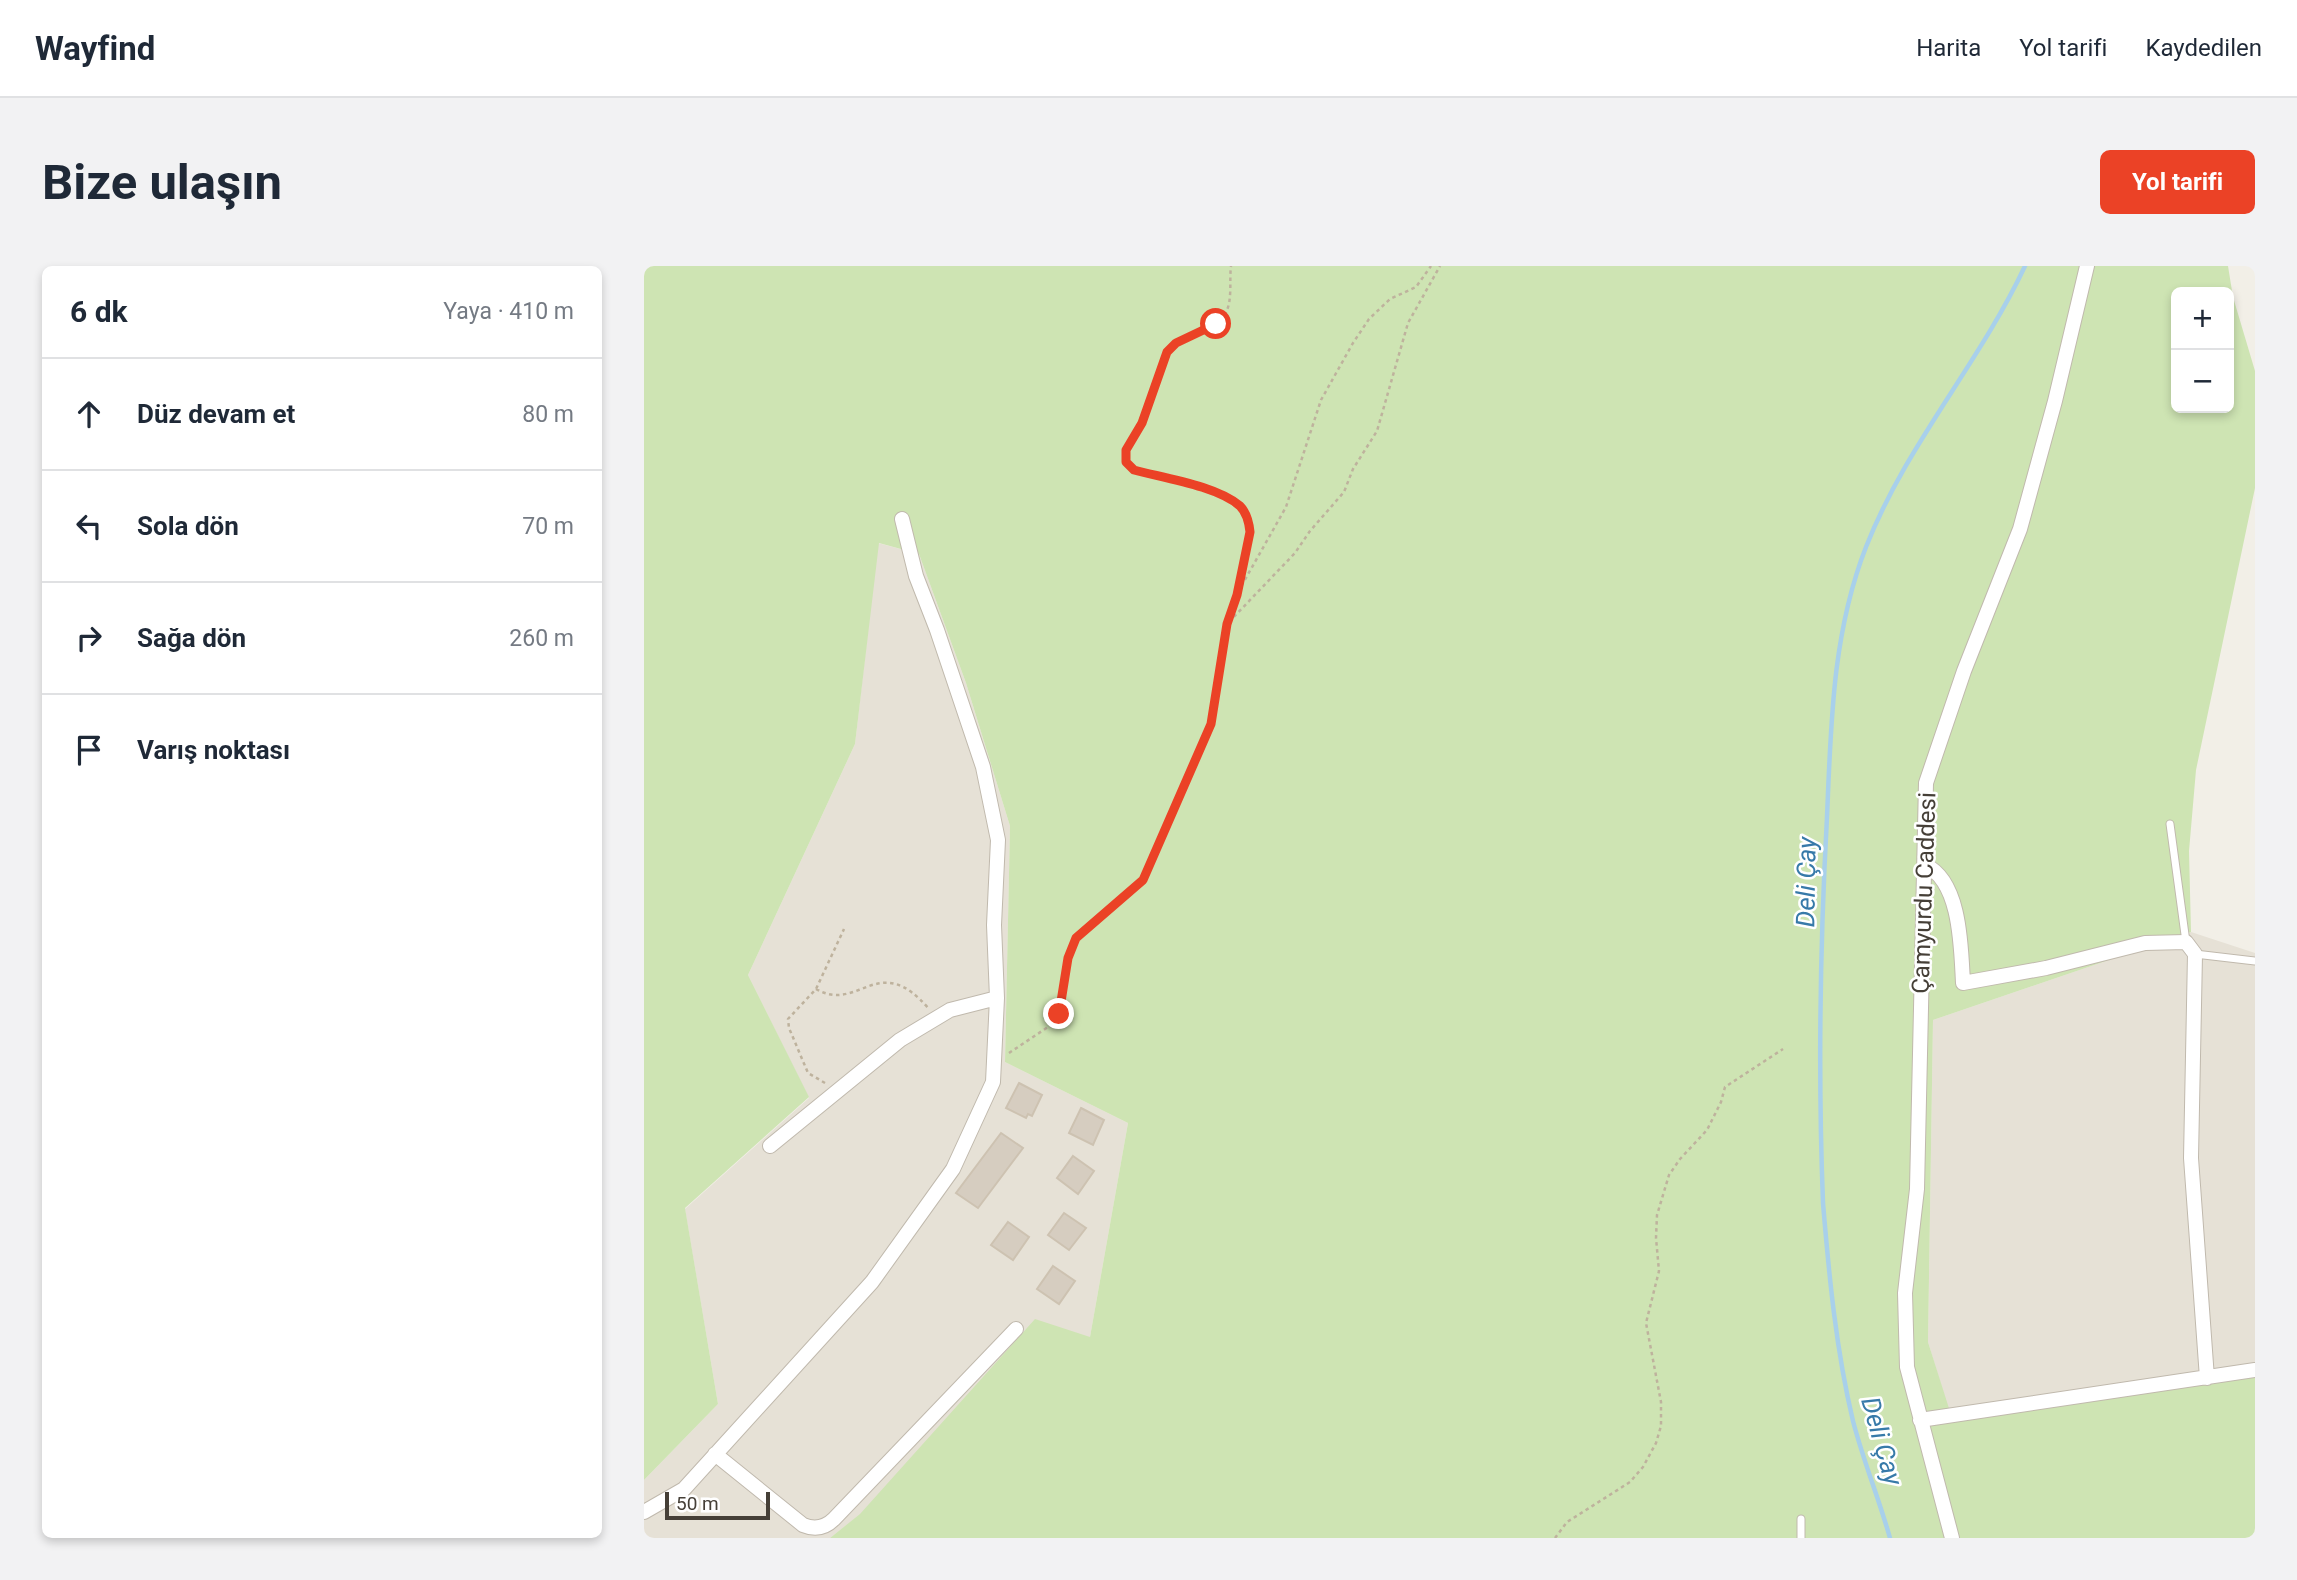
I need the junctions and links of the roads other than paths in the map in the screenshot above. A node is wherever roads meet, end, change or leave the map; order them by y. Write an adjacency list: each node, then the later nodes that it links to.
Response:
1 (2087, 266): 4 (street, Çamyurdu Caddesi)
2 (902, 519): 7 (street)
3 (2170, 824): 5 (lane)
4 (1924, 864): 5 (street); 12 (street, Çamyurdu Caddesi)
5 (2191, 948): 6 (lane); 11 (street)
6 (2255, 961)
7 (997, 998): 8 (street); 13 (street)
8 (770, 1146)
9 (1016, 1329): 13 (street)
10 (2255, 1370): 11 (street)
11 (2207, 1378): 12 (street)
12 (1920, 1420): 17 (street, Çamyurdu Caddesi)
13 (715, 1454): 14 (street)
14 (644, 1512)
15 (1801, 1519): 16 (lane)
16 (1801, 1538)
17 (1952, 1538)

